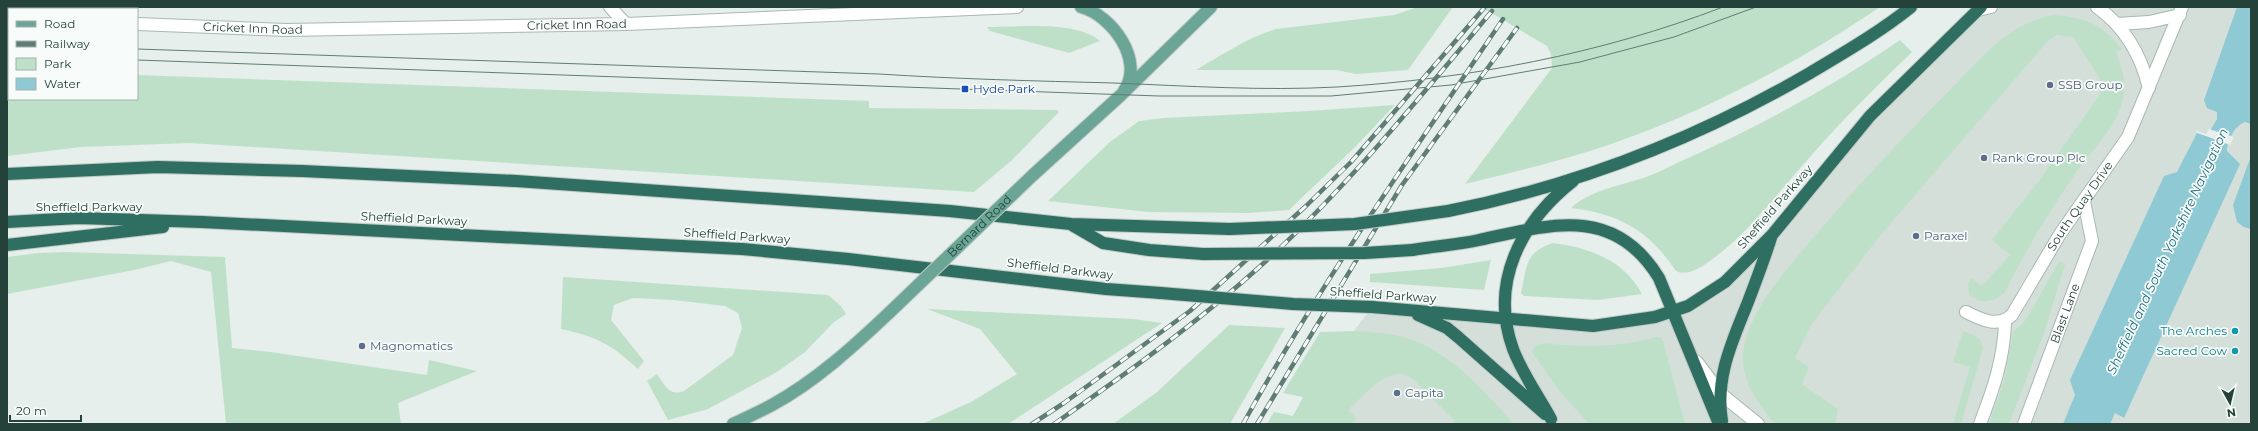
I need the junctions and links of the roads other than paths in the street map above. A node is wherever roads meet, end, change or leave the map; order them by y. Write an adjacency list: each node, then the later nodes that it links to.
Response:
1 (610, 7): 11 (street)
2 (1017, 7): 11 (street, Cricket Inn Road)
3 (1081, 7): 14 (main road)
4 (1211, 7): 14 (main road, Bernard Road)
5 (1911, 7): 16 (highway)
6 (1991, 7): 8 (street)
7 (2097, 7): 12 (street)
8 (1980, 9): 22 (highway, Sheffield Parkway)
9 (2181, 11): 12 (street, South Quay Drive); 13 (street, South Quay Drive)
10 (143, 24): 11 (street, Cricket Inn Road)
11 (626, 24)
12 (2117, 24): 13 (street)
13 (2149, 88): 17 (street, South Quay Drive)
14 (1121, 95): 32 (main road, Bernard Road, bridge)
15 (7, 174): 20 (highway)
16 (1585, 175): 20 (highway, bridge); 21 (highway)
17 (2084, 201): 28 (street, South Quay Drive); 37 (street, Blast Lane)
18 (7, 222): 19 (highway, Sheffield Parkway)
19 (202, 222): 23 (highway); 24 (highway, Sheffield Parkway, bridge)
20 (1071, 224): 21 (highway, bridge)
21 (1530, 228): 25 (highway); 27 (highway)
22 (1772, 235): 25 (highway, Sheffield Parkway); 30 (highway)
23 (7, 245)
24 (1394, 309): 27 (highway, Sheffield Parkway); 31 (highway)
25 (1674, 311): 27 (highway, Sheffield Parkway); 29 (highway)
26 (1966, 312): 28 (street)
27 (1506, 320): 31 (highway)
28 (2004, 322): 36 (street)
29 (1688, 347): 30 (street); 33 (highway)
30 (1721, 394): 34 (highway); 35 (street)
31 (1553, 422)
32 (733, 424)
33 (1719, 424)
34 (1723, 424)
35 (1758, 424)
36 (1980, 424)
37 (2024, 424)

